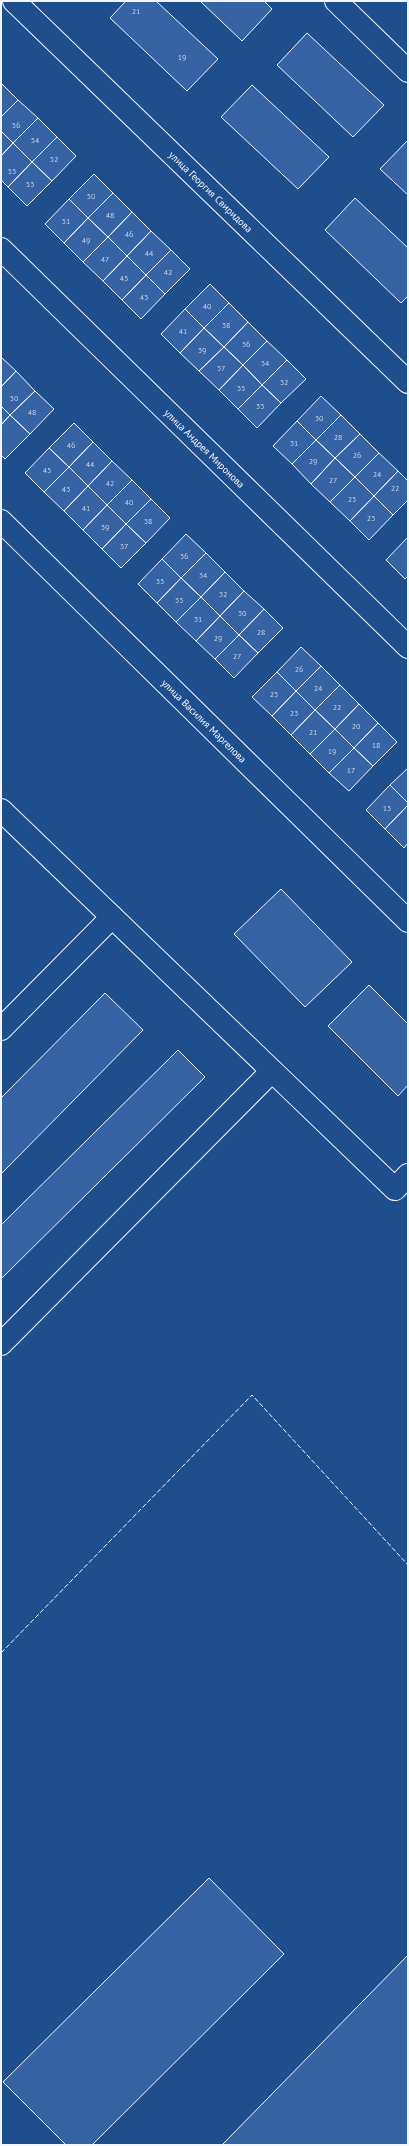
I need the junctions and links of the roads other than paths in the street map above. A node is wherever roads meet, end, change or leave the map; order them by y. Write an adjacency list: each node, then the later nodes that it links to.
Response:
1 (14, 1): 5 (street, улица Георгия Свиридова)
2 (336, 1): 3 (street)
3 (408, 71)
4 (1, 250): 7 (street, улица Андрея Миронова)
5 (408, 382)
6 (1, 521): 10 (street, улица Василия Маргелова)
7 (408, 647)
8 (1, 810): 9 (street)
9 (112, 917): 11 (street); 12 (street)
10 (408, 921)
11 (1, 1029)
12 (272, 1071): 13 (street); 14 (street)
13 (408, 1175)
14 (1, 1344)

